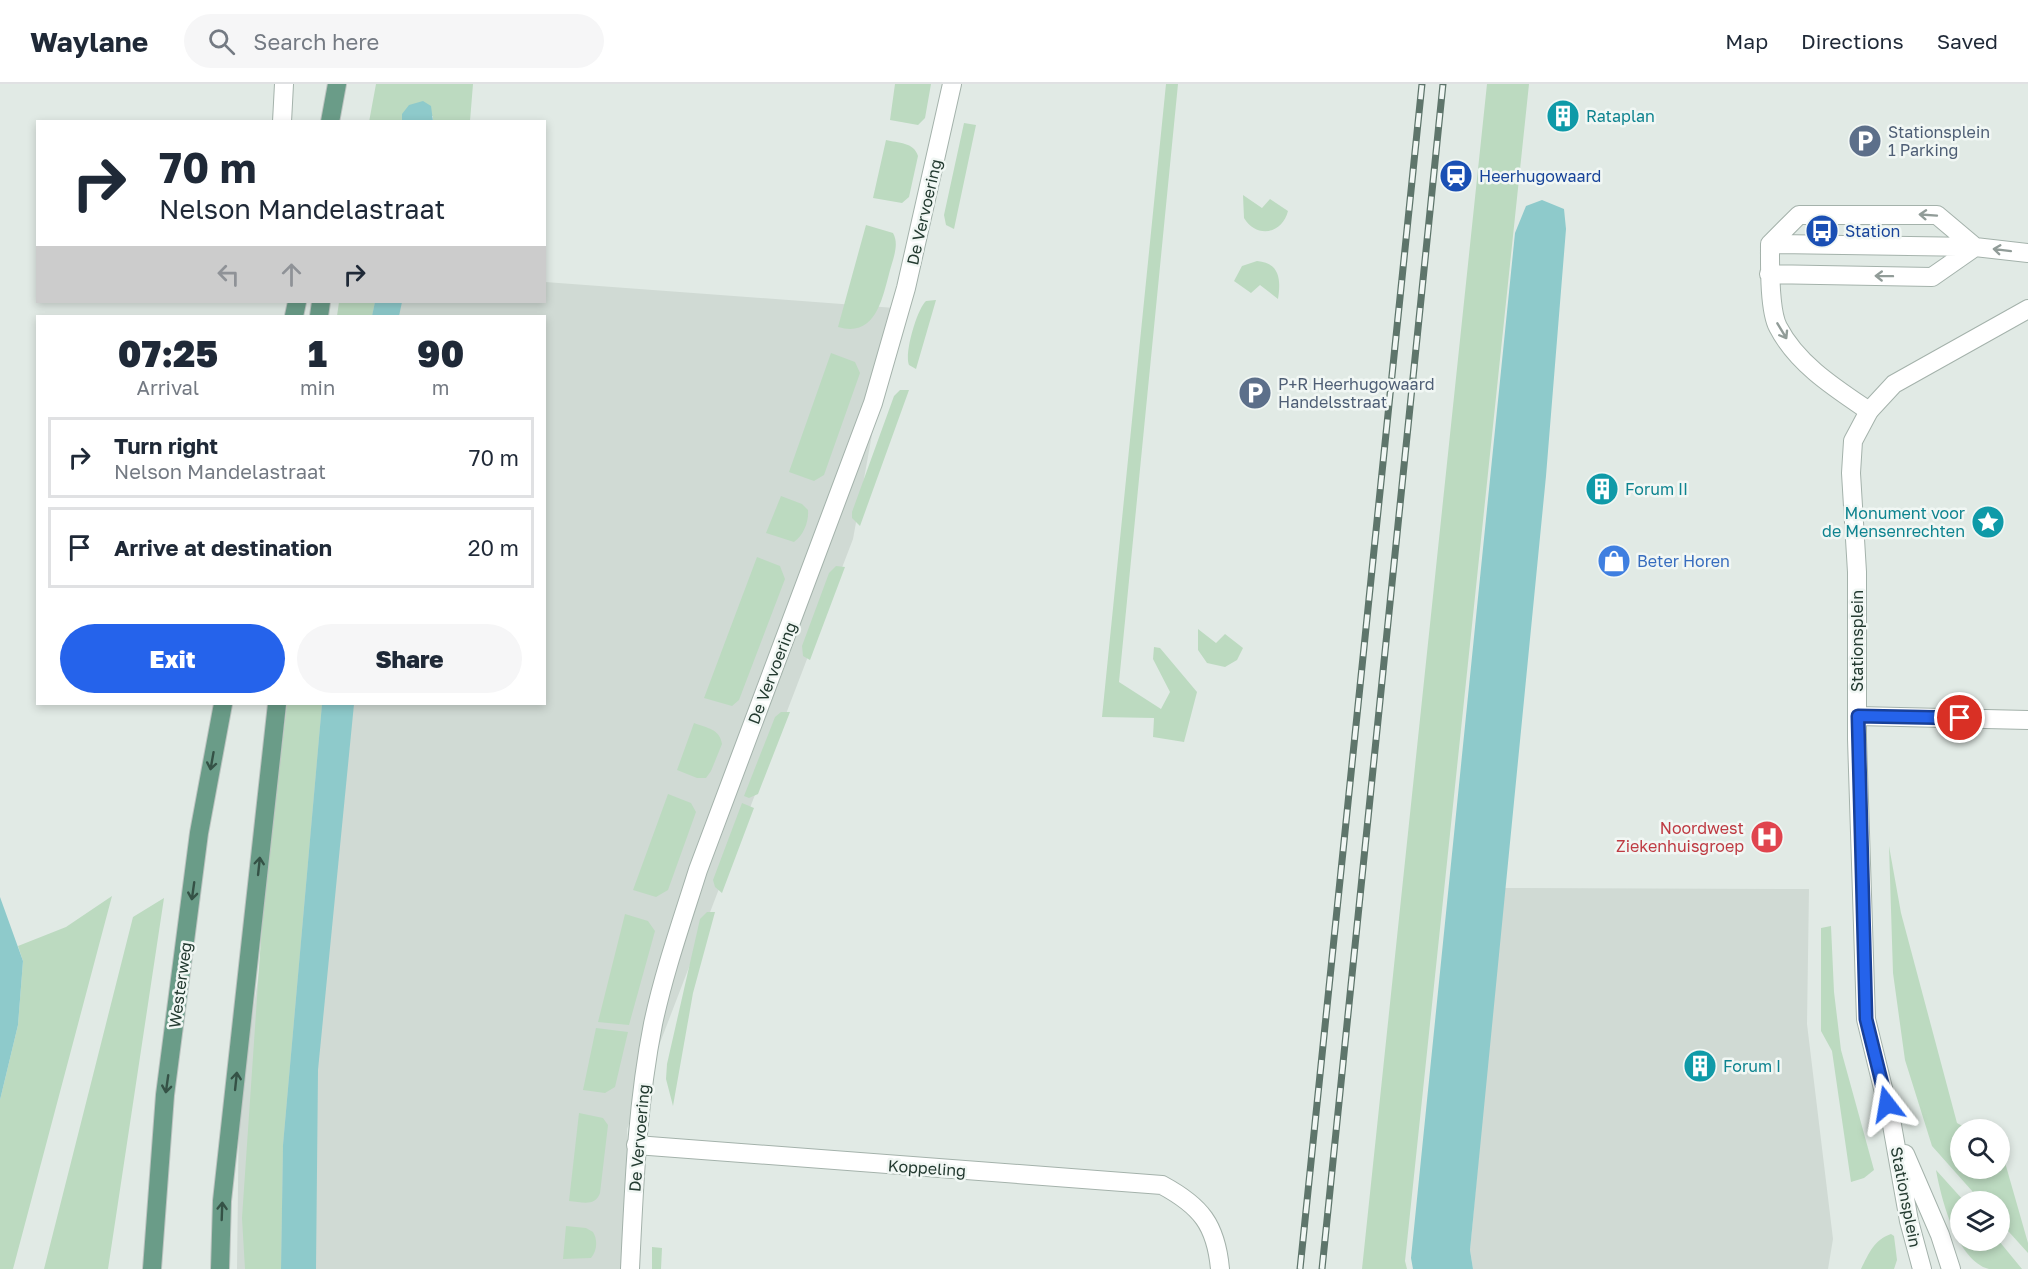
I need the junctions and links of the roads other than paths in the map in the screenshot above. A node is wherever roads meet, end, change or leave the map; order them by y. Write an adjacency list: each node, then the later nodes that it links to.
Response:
1 (284, 84): 5 (street)
2 (337, 84): 6 (main road)
3 (344, 84): 7 (main road)
4 (951, 84): 19 (street, De Vervoering)
5 (282, 120)
6 (330, 120)
7 (340, 120)
8 (1770, 244): 9 (street); 9 (street, one-way to 8); 11 (street)
9 (1975, 247): 10 (street, one-way to 9); 11 (street, one-way to 11)
10 (2028, 253)
11 (1770, 274): 13 (street, one-way to 13)
12 (2028, 309): 13 (street, Stationsplein)
13 (1869, 411): 16 (street, Stationsplein)
14 (223, 705): 20 (main road, Westerweg, one-way to 20)
15 (277, 705): 21 (main road, one-way to 15)
16 (1858, 716): 17 (street); 18 (street, Stationsplein)
17 (2028, 720)
18 (1892, 1125): 24 (street, Stationsplein); 25 (street, Stationsplein)
19 (636, 1144): 22 (street, De Vervoering); 23 (street, Koppeling)
20 (152, 1269)
21 (220, 1269)
22 (630, 1269)
23 (1220, 1269)
24 (1922, 1269)
25 (1951, 1269)

